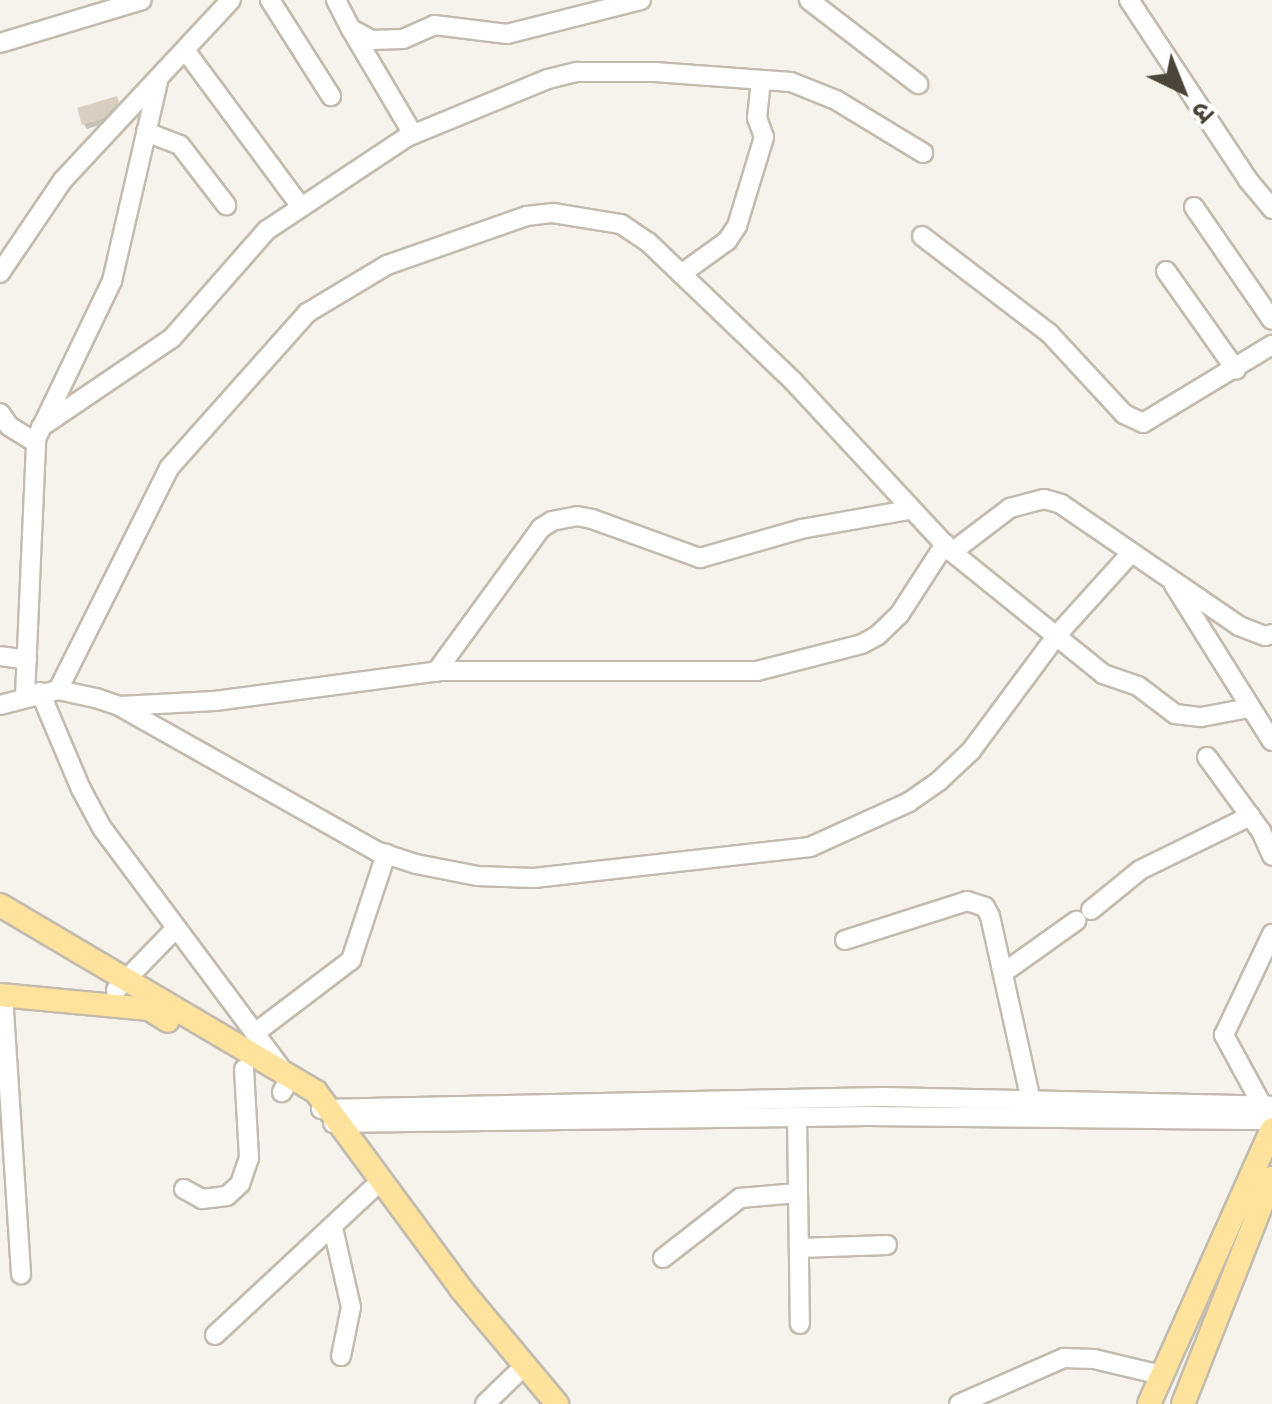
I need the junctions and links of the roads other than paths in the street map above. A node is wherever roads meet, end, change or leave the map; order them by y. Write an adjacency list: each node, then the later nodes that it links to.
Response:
1 (142, 0): 9 (street)
2 (230, 0): 10 (street)
3 (270, 0): 14 (street)
4 (336, 0): 8 (street)
5 (640, 0): 8 (street)
6 (809, 0): 13 (street)
7 (1129, 0): 18 (street)
8 (351, 29): 16 (street)
9 (0, 43)
10 (184, 50): 11 (street); 20 (street)
11 (159, 78): 15 (street); 24 (street)
12 (761, 80): 16 (street); 17 (street); 25 (street)
13 (918, 84)
14 (331, 96)
15 (146, 132): 19 (street); 30 (street)
16 (413, 134): 20 (street)
17 (923, 153)
18 (1270, 204)
19 (226, 205)
20 (301, 207): 30 (street)
21 (1194, 207): 26 (street)
22 (922, 236): 28 (street)
23 (1166, 270): 28 (street)
24 (0, 273)
25 (681, 274): 31 (street); 40 (street)
26 (1272, 320)
27 (1272, 345): 28 (street)
28 (1236, 370)
29 (0, 412): 30 (street)
30 (38, 435): 38 (street)
31 (909, 510): 32 (street); 39 (street)
32 (949, 548): 33 (street); 36 (street); 39 (street)
33 (1131, 553): 34 (street); 36 (street)
34 (1171, 580): 35 (street); 43 (street)
35 (1272, 634)
36 (1057, 635): 43 (street); 47 (street)
37 (0, 656): 38 (street)
38 (27, 660): 40 (street)
39 (436, 672): 42 (street)
40 (41, 692): 41 (street); 42 (street); 51 (street)
41 (0, 706)
42 (119, 706): 47 (street)
43 (1249, 708): 44 (street)
44 (1272, 741)
45 (1207, 757): 46 (street)
46 (1250, 816): 48 (street); 54 (street)
47 (386, 854): 58 (street)
48 (1272, 856)
49 (0, 906): 55 (main road)
50 (0, 920): 55 (main road)
51 (176, 928): 55 (street); 58 (street)
52 (1272, 934): 62 (street)
53 (845, 940): 54 (street)
54 (1002, 973): 61 (street)
55 (122, 985): 57 (main road); 60 (main road)
56 (2, 995): 57 (main road); 74 (street)
57 (149, 1009): 59 (main road)
58 (255, 1033): 60 (street)
59 (244, 1069): 60 (main road); 68 (street)
60 (286, 1085): 63 (main road)
61 (1030, 1100): 62 (street); 63 (street)
62 (1269, 1110): 64 (street)
63 (329, 1116): 64 (street); 67 (main road); 82 (main road)
64 (797, 1118): 69 (street)
65 (1272, 1129): 66 (main road)
66 (1267, 1170): 79 (main road); 85 (main road)
67 (373, 1188): 70 (street); 78 (main road)
68 (184, 1189)
69 (798, 1194): 72 (street); 73 (street)
70 (333, 1228): 76 (street); 77 (street)
71 (887, 1244): 72 (street)
72 (798, 1248): 75 (street)
73 (663, 1258)
74 (21, 1274)
75 (800, 1324)
76 (215, 1335)
77 (342, 1356)
78 (516, 1374): 80 (street); 81 (main road)
79 (1161, 1375): 83 (street); 84 (main road)
80 (485, 1404)
81 (541, 1404)
82 (557, 1404)
83 (959, 1404)
84 (1149, 1404)
85 (1183, 1404)

